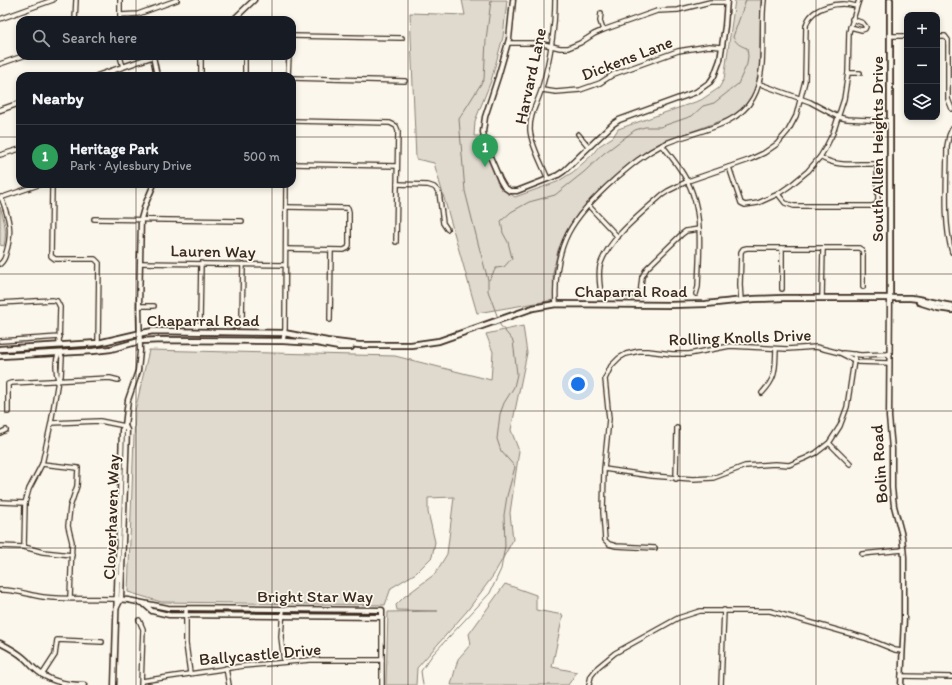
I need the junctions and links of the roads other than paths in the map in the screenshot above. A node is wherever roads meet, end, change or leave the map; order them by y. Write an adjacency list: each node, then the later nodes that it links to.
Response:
1 (53, 0): 18 (street)
2 (76, 0): 16 (street)
3 (120, 0): 15 (street)
4 (177, 0): 12 (street)
5 (254, 0): 17 (street)
6 (513, 0): 27 (street)
7 (555, 0): 28 (street, Harvard Lane)
8 (764, 0): 48 (street)
9 (859, 0): 13 (street)
10 (890, 0): 23 (main road, South Allen Heights Drive)
11 (727, 1): 21 (street); 29 (street)
12 (165, 2): 15 (street)
13 (856, 6): 19 (street); 50 (street)
14 (600, 13): 21 (street)
15 (120, 15)
16 (76, 16)
17 (238, 16)
18 (0, 19)
19 (852, 19): 20 (street); 20 (street)
20 (850, 27): 44 (street)
21 (603, 30): 28 (street)
22 (296, 36): 26 (street)
23 (890, 36): 24 (street); 56 (main road, South Allen Heights Drive)
24 (904, 36)
25 (940, 36): 52 (street)
26 (402, 38)
27 (508, 43): 28 (street); 67 (street)
28 (552, 47): 49 (street, Harvard Lane)
29 (722, 47): 49 (street, Dickens Lane); 60 (street)
30 (16, 58): 37 (street)
31 (121, 60): 38 (street)
32 (142, 60): 38 (street)
33 (154, 60): 40 (street)
34 (201, 60): 41 (street)
35 (245, 60): 42 (street)
36 (289, 60): 43 (street)
37 (0, 64)
38 (123, 67): 39 (street)
39 (111, 71)
40 (156, 72)
41 (201, 72)
42 (245, 72)
43 (288, 72)
44 (848, 73): 45 (street); 54 (street)
45 (860, 74)
46 (296, 78): 47 (street)
47 (405, 81)
48 (760, 84): 50 (street); 59 (street)
49 (542, 90): 67 (street, Harvard Lane)
50 (800, 98): 54 (street); 66 (street)
51 (16, 104): 53 (street)
52 (952, 109)
53 (0, 110)
54 (838, 117): 56 (street); 63 (street)
55 (296, 121): 65 (street)
56 (889, 121): 99 (main road, South Allen Heights Drive)
57 (952, 129): 89 (street)
58 (578, 134): 60 (street)
59 (662, 145): 68 (street); 76 (street)
60 (589, 147): 67 (street)
61 (16, 150): 62 (street)
62 (0, 156)
63 (820, 157): 74 (street); 74 (street)
64 (296, 164): 65 (street)
65 (397, 166): 69 (street)
66 (729, 167): 68 (street); 74 (street)
67 (548, 179)
68 (688, 181): 82 (street); 83 (street)
69 (397, 184): 81 (street); 84 (street)
70 (29, 188): 75 (street)
71 (52, 188): 117 (street)
72 (152, 188): 79 (street, Cloverhaven Way)
73 (286, 188): 77 (street)
74 (778, 194)
75 (1, 197): 91 (street)
76 (588, 205): 83 (street); 103 (street)
77 (286, 207): 87 (street); 88 (street)
78 (94, 219): 79 (street)
79 (141, 219): 80 (street); 90 (street, Cloverhaven Way)
80 (242, 221)
81 (447, 229)
82 (699, 229): 83 (street); 97 (street)
83 (618, 237)
84 (396, 242)
85 (782, 248): 86 (street); 96 (street); 101 (street)
86 (823, 248): 95 (street); 98 (street)
87 (286, 249): 88 (street); 94 (street)
88 (331, 250): 110 (street)
89 (952, 252)
90 (140, 263): 92 (street, Lauren Way); 104 (street, Cloverhaven Way)
91 (0, 264)
92 (201, 264): 93 (street, Lauren Way); 108 (street)
93 (243, 264): 94 (street, Lauren Way); 109 (street)
94 (285, 265): 112 (street)
95 (863, 287)
96 (782, 289)
97 (696, 294)
98 (822, 298): 99 (main road, Chaparral Road); 101 (main road, Chaparral Road)
99 (890, 298): 100 (main road, Chaparral Road); 125 (street, Bolin Road)
100 (910, 298): 106 (main road, Chaparral Road); 107 (main road, Chaparral Road)
101 (741, 300): 103 (main road, Chaparral Road)
102 (0, 303): 113 (street)
103 (556, 304): 119 (main road, Chaparral Road)
104 (139, 306): 105 (street); 111 (street, Cloverhaven Way)
105 (154, 306)
106 (952, 306)
107 (952, 310)
108 (200, 320)
109 (242, 320)
110 (330, 320)
111 (140, 333): 112 (main road, Chaparral Road); 115 (street, Cloverhaven Way); 117 (main road, Chaparral Road)
112 (284, 333): 116 (street); 119 (main road, Chaparral Road)
113 (60, 337): 114 (street); 118 (street)
114 (0, 341)
115 (140, 341): 116 (main road, Chaparral Road); 122 (main road, Chaparral Road); 136 (street, Cloverhaven Way)
116 (283, 341): 119 (main road, Chaparral Road)
117 (98, 343): 118 (main road, Chaparral Road)
118 (59, 345): 120 (main road, Chaparral Road); 122 (main road)
119 (359, 345)
120 (0, 348)
121 (776, 349): 123 (street, Rolling Knolls Drive); 133 (street); 143 (street, Rolling Knolls Drive)
122 (60, 353): 127 (main road, Chaparral Road); 131 (street)
123 (840, 353): 124 (street, Rolling Knolls Drive); 128 (street, Rolling Knolls Drive)
124 (855, 354): 126 (street, Rolling Knolls Drive); 128 (street)
125 (889, 354): 126 (street, Rolling Knolls Drive); 130 (street, Bolin Road)
126 (878, 355): 129 (street)
127 (0, 356)
128 (855, 361): 129 (street, Rolling Knolls Drive); 140 (street)
129 (878, 363): 130 (street, Rolling Knolls Drive)
130 (889, 363): 150 (street, Bolin Road)
131 (58, 380): 132 (street); 134 (street); 135 (street)
132 (118, 380)
133 (762, 393)
134 (8, 412)
135 (51, 423): 136 (street); 141 (street)
136 (124, 426): 155 (street, Cloverhaven Way); 156 (street, Cloverhaven Way)
137 (677, 428): 144 (street)
138 (6, 430): 139 (street)
139 (0, 433)
140 (828, 443): 142 (street); 144 (street)
141 (42, 464): 146 (street); 152 (street)
142 (850, 464)
143 (604, 469): 144 (street); 149 (street)
144 (676, 479)
145 (0, 502): 146 (street)
146 (25, 503): 148 (street)
147 (0, 546): 148 (street)
148 (24, 547): 152 (street)
149 (656, 548)
150 (903, 550): 151 (street); 168 (street, Bolin Road)
151 (862, 554)
152 (72, 555): 154 (street)
153 (0, 590): 154 (street, Bright Star Way)
154 (70, 598): 155 (street, Bright Star Way)
155 (116, 599): 156 (street, Bright Star Way); 158 (street, Cloverhaven Way)
156 (122, 599): 157 (street, Bright Star Way); 158 (street, Cloverhaven Way)
157 (144, 604): 159 (street, Bright Star Way); 163 (street, Bright Star Way)
158 (117, 607): 179 (street, Cloverhaven Way)
159 (186, 609): 160 (street, Bright Star Way); 163 (street)
160 (283, 609): 162 (street); 164 (street, Bright Star Way)
161 (724, 610): 168 (street); 177 (street); 182 (street)
162 (282, 615): 163 (street, Bright Star Way); 164 (street, Bright Star Way); 170 (street)
163 (186, 616): 172 (street)
164 (382, 617): 169 (street)
165 (139, 620): 176 (street)
166 (102, 642): 173 (street)
167 (0, 643): 173 (street)
168 (902, 651): 174 (street, Bolin Road)
169 (382, 660): 170 (street, Ballycastle Drive); 181 (street)
170 (284, 662): 171 (street, Ballycastle Drive)
171 (226, 668): 172 (street, Ballycastle Drive); 180 (street)
172 (190, 673): 176 (street, Ballycastle Drive)
173 (42, 674): 178 (street)
174 (901, 676): 175 (street); 183 (street, Bolin Road)
175 (952, 677)
176 (141, 683)
177 (589, 684)
178 (84, 685)
179 (114, 685)
180 (229, 685)
181 (382, 685)
182 (720, 685)
183 (901, 685)

